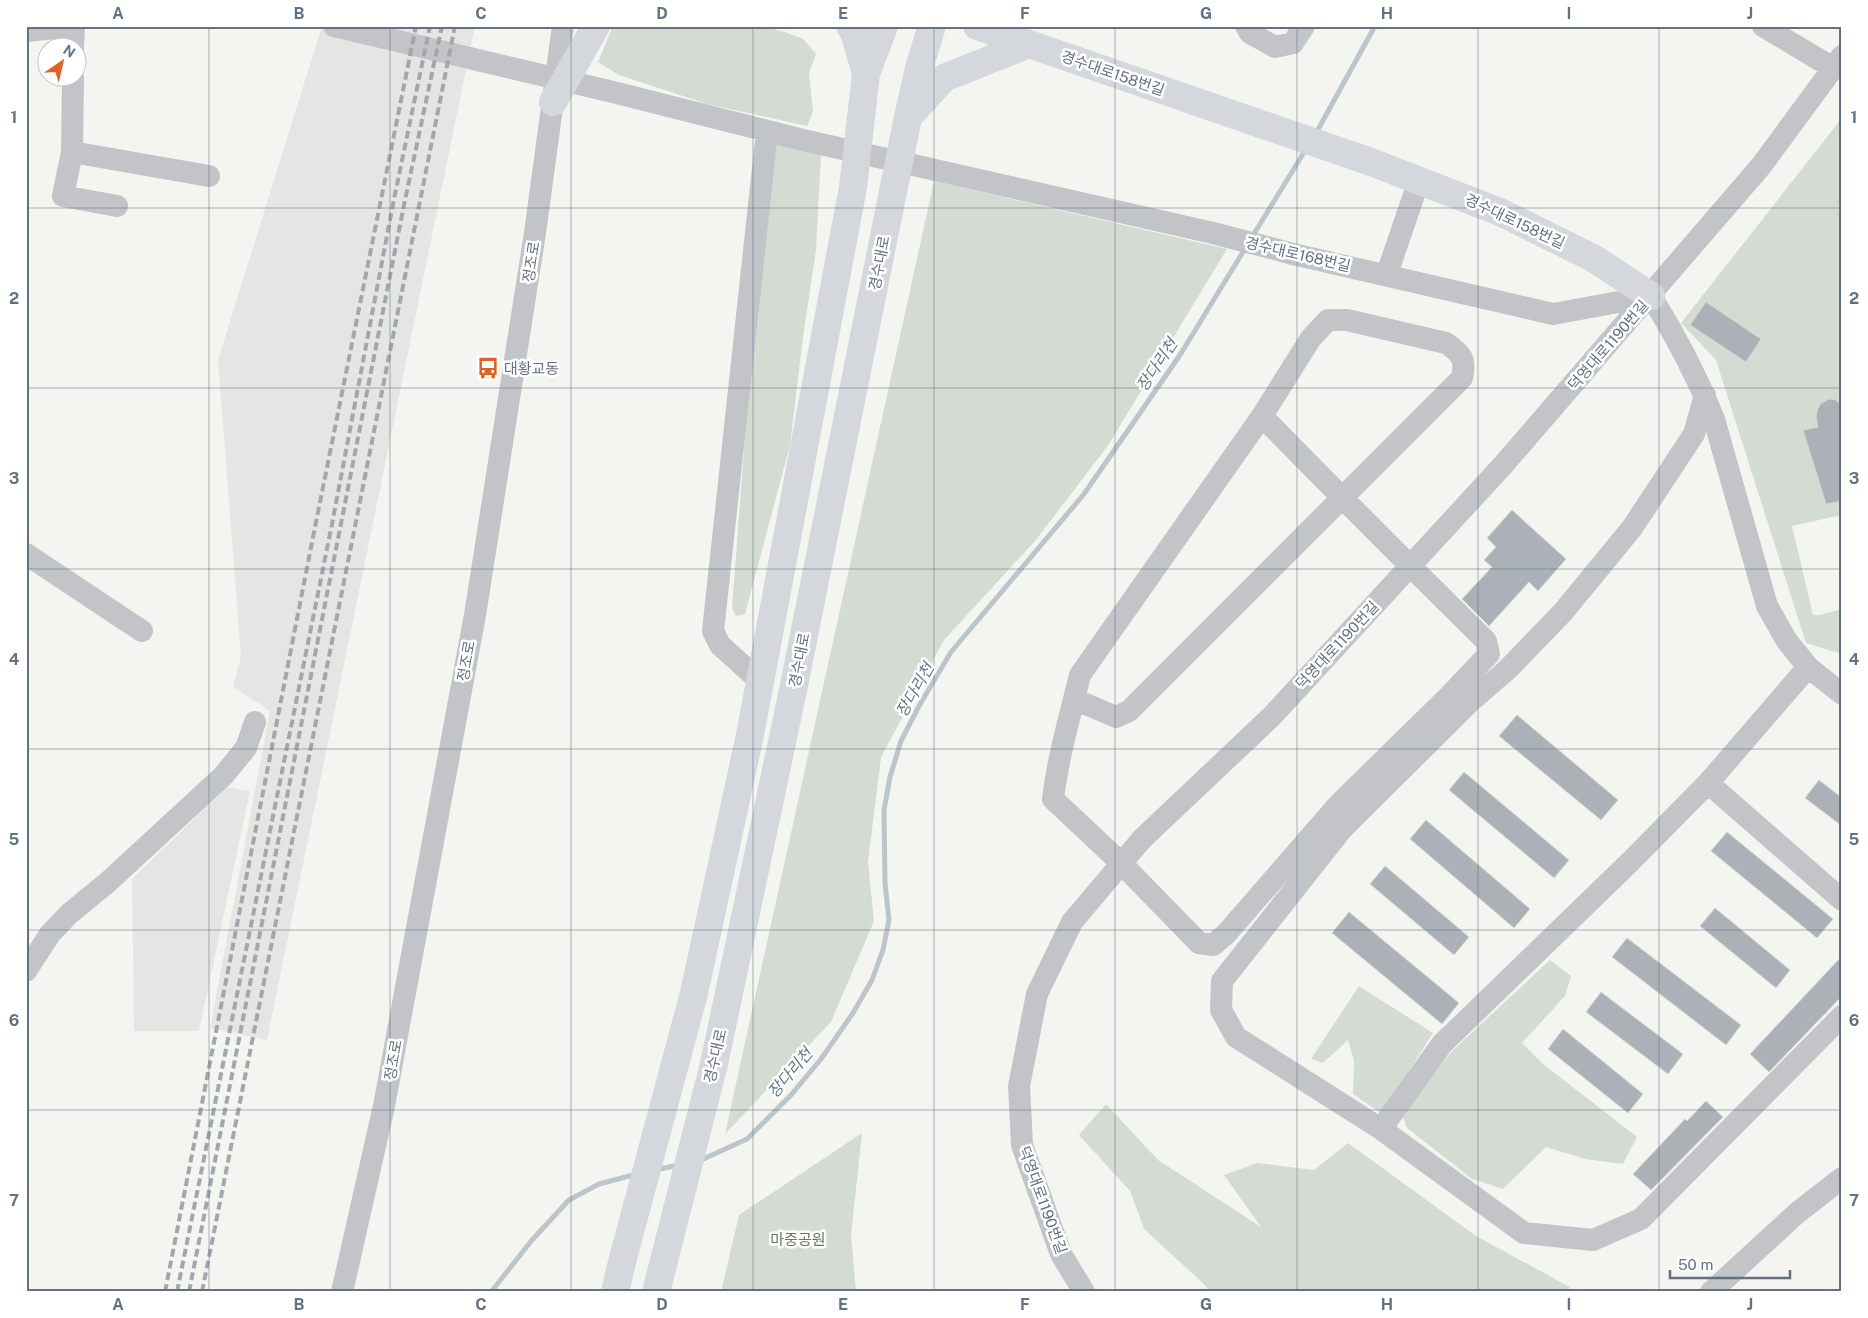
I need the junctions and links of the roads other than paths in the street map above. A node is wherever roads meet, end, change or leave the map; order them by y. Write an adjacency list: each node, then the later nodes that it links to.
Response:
1 (74, 26): 12 (street)
2 (334, 26): 19 (street, 경수대로168번길)
3 (563, 26): 17 (street, 정조로)
4 (596, 26): 17 (main road)
5 (850, 26): 15 (main road)
6 (884, 26): 15 (main road)
7 (932, 26): 18 (main road, 경수대로)
8 (977, 26): 13 (main road, 경수대로158번길)
9 (1246, 26): 10 (street)
10 (1304, 26)
11 (1763, 26): 14 (street)
12 (28, 31)
13 (1029, 44): 18 (main road); 22 (main road, 경수대로158번길)
14 (1837, 62): 25 (street, 덕영대로1190번길)
15 (866, 74): 33 (main road)
16 (73, 88): 20 (street)
17 (553, 102): 44 (street, 정조로)
18 (908, 116): 46 (main road, 경수대로)
19 (767, 131): 24 (street, 경수대로168번길); 33 (street)
20 (72, 152): 21 (street); 23 (street)
21 (209, 176)
22 (1419, 180): 24 (street); 25 (main road, 경수대로158번길)
23 (117, 206)
24 (1387, 274): 25 (street, 경수대로168번길)
25 (1651, 296): 26 (street); 30 (street, 덕영대로1190번길)
26 (1705, 396): 32 (street); 42 (street)
27 (1262, 416): 28 (street); 28 (street); 35 (street)
28 (1343, 498): 30 (street); 35 (street)
29 (26, 554): 31 (street)
30 (1410, 566): 38 (street, 덕영대로1190번길); 38 (street)
31 (142, 631)
32 (1808, 667): 34 (street); 37 (street)
33 (761, 682): 45 (main road)
34 (1842, 694)
35 (1074, 699): 38 (street)
36 (255, 722): 40 (street)
37 (1708, 783): 39 (street); 42 (street)
38 (1121, 863): 47 (street, 덕영대로1190번길)
39 (1842, 900)
40 (26, 971)
41 (1842, 1016): 42 (street)
42 (1380, 1129)
43 (1842, 1178): 48 (street)
44 (342, 1292)
45 (616, 1292)
46 (656, 1292)
47 (1084, 1292)
48 (1711, 1292)

